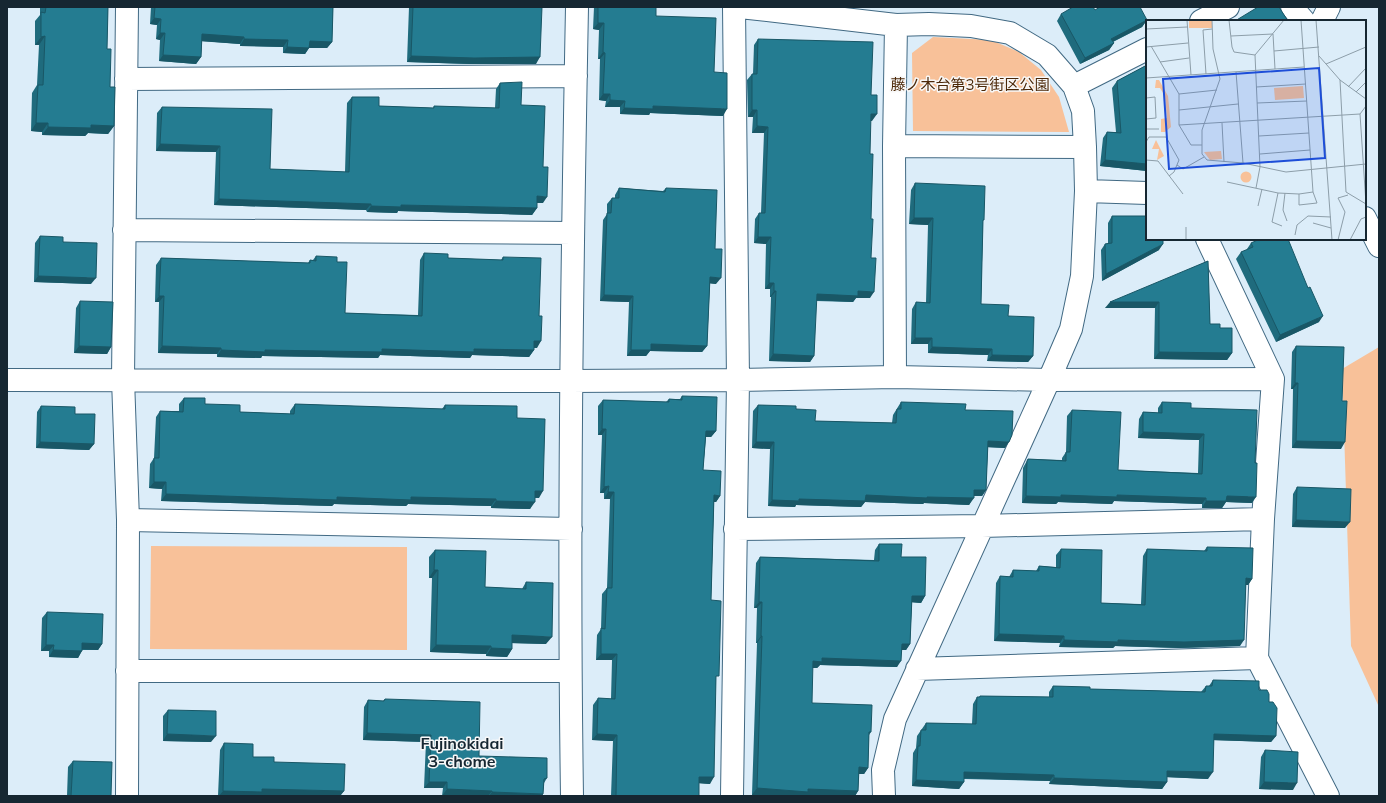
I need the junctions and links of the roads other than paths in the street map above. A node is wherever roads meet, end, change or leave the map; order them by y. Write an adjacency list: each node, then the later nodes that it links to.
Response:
1 (127, 7): 14 (street)
2 (577, 7): 13 (street)
3 (734, 7): 29 (street)
4 (740, 7): 11 (street)
5 (1228, 7): 8 (street)
6 (1292, 7): 9 (street)
7 (1329, 7): 10 (street)
8 (1203, 20)
9 (1303, 20)
10 (1322, 20)
11 (896, 25): 15 (street); 16 (street)
12 (1146, 50): 15 (street)
13 (576, 76): 14 (street); 22 (street)
14 (126, 79): 21 (street)
15 (1074, 86): 17 (street)
16 (894, 146): 17 (street); 25 (street)
17 (1085, 147): 18 (street)
18 (1086, 191): 19 (street); 30 (street)
19 (1146, 193)
20 (1366, 220): 24 (street)
21 (124, 230): 22 (street); 26 (street)
22 (573, 233): 31 (street)
23 (1207, 240): 27 (street)
24 (1379, 246)
25 (895, 377): 29 (street); 30 (street)
26 (123, 379): 28 (street); 31 (street); 33 (street)
27 (1273, 379): 30 (street); 32 (street)
28 (7, 380)
29 (738, 380): 31 (street); 36 (street)
30 (1049, 380): 34 (street)
31 (570, 381): 35 (street)
32 (1263, 518): 34 (street); 37 (street)
33 (128, 520): 35 (street); 39 (street)
34 (982, 526): 36 (street); 38 (street)
35 (571, 529): 40 (street)
36 (735, 529): 43 (street)
37 (1257, 658): 38 (street); 45 (street)
38 (917, 669): 44 (street)
39 (127, 671): 40 (street); 41 (street)
40 (570, 671): 42 (street)
41 (127, 796)
42 (572, 796)
43 (732, 796)
44 (884, 796)
45 (1328, 796)

